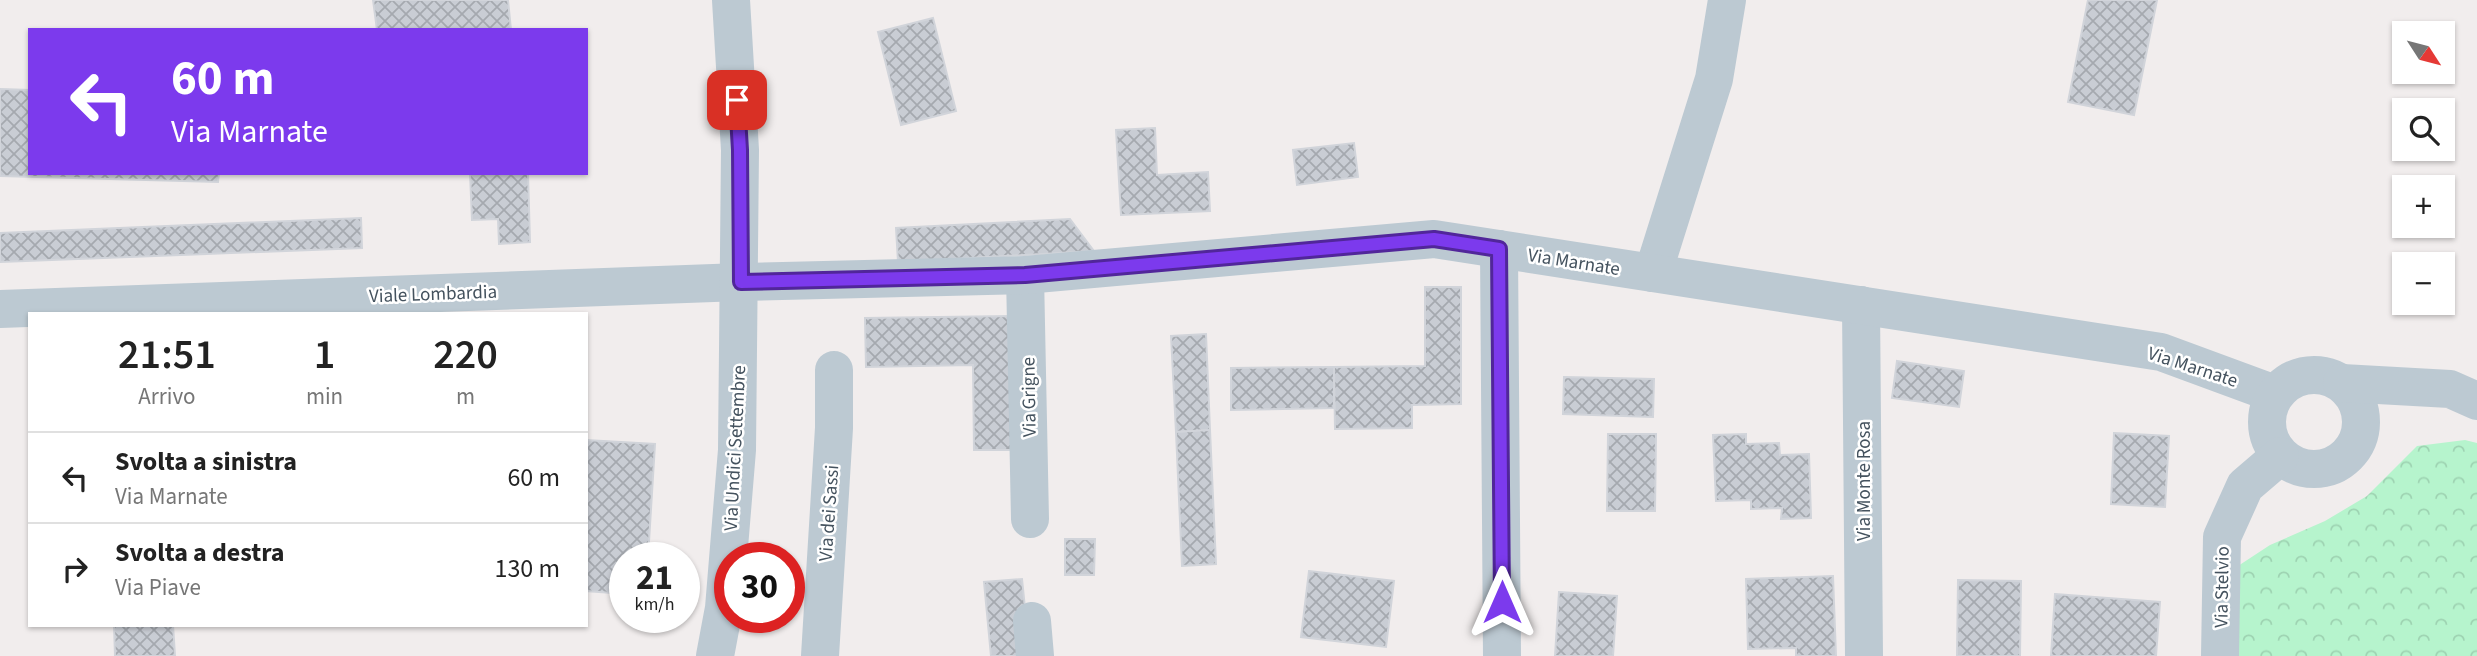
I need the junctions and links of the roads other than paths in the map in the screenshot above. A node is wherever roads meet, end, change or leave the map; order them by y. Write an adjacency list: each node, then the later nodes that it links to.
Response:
1 (731, 0): 6 (street, Via Undici Settembre)
2 (1727, 0): 4 (street)
3 (1499, 249): 4 (street, Via Marnate); 5 (street, Via Marnate); 18 (street)
4 (1653, 273): 7 (street, Via Marnate)
5 (1025, 275): 6 (street, Via Marnate); 15 (street, Via Grigne)
6 (741, 282): 9 (street, Viale Lombardia); 16 (street, Via Undici Settembre)
7 (1861, 305): 12 (street, Via Marnate); 19 (street, Via Monte Rosa)
8 (0, 309): 9 (street, Viale Lombardia)
9 (42, 310)
10 (834, 370): 17 (street, Via dei Sassi)
11 (2342, 383): 12 (street); 13 (street); 14 (street)
12 (2275, 394): 14 (street)
13 (2477, 401)
14 (2280, 456): 20 (street, Via Stelvio)
15 (1030, 519)
16 (715, 656)
17 (820, 656)
18 (1502, 656)
19 (1864, 656)
20 (2220, 656)

